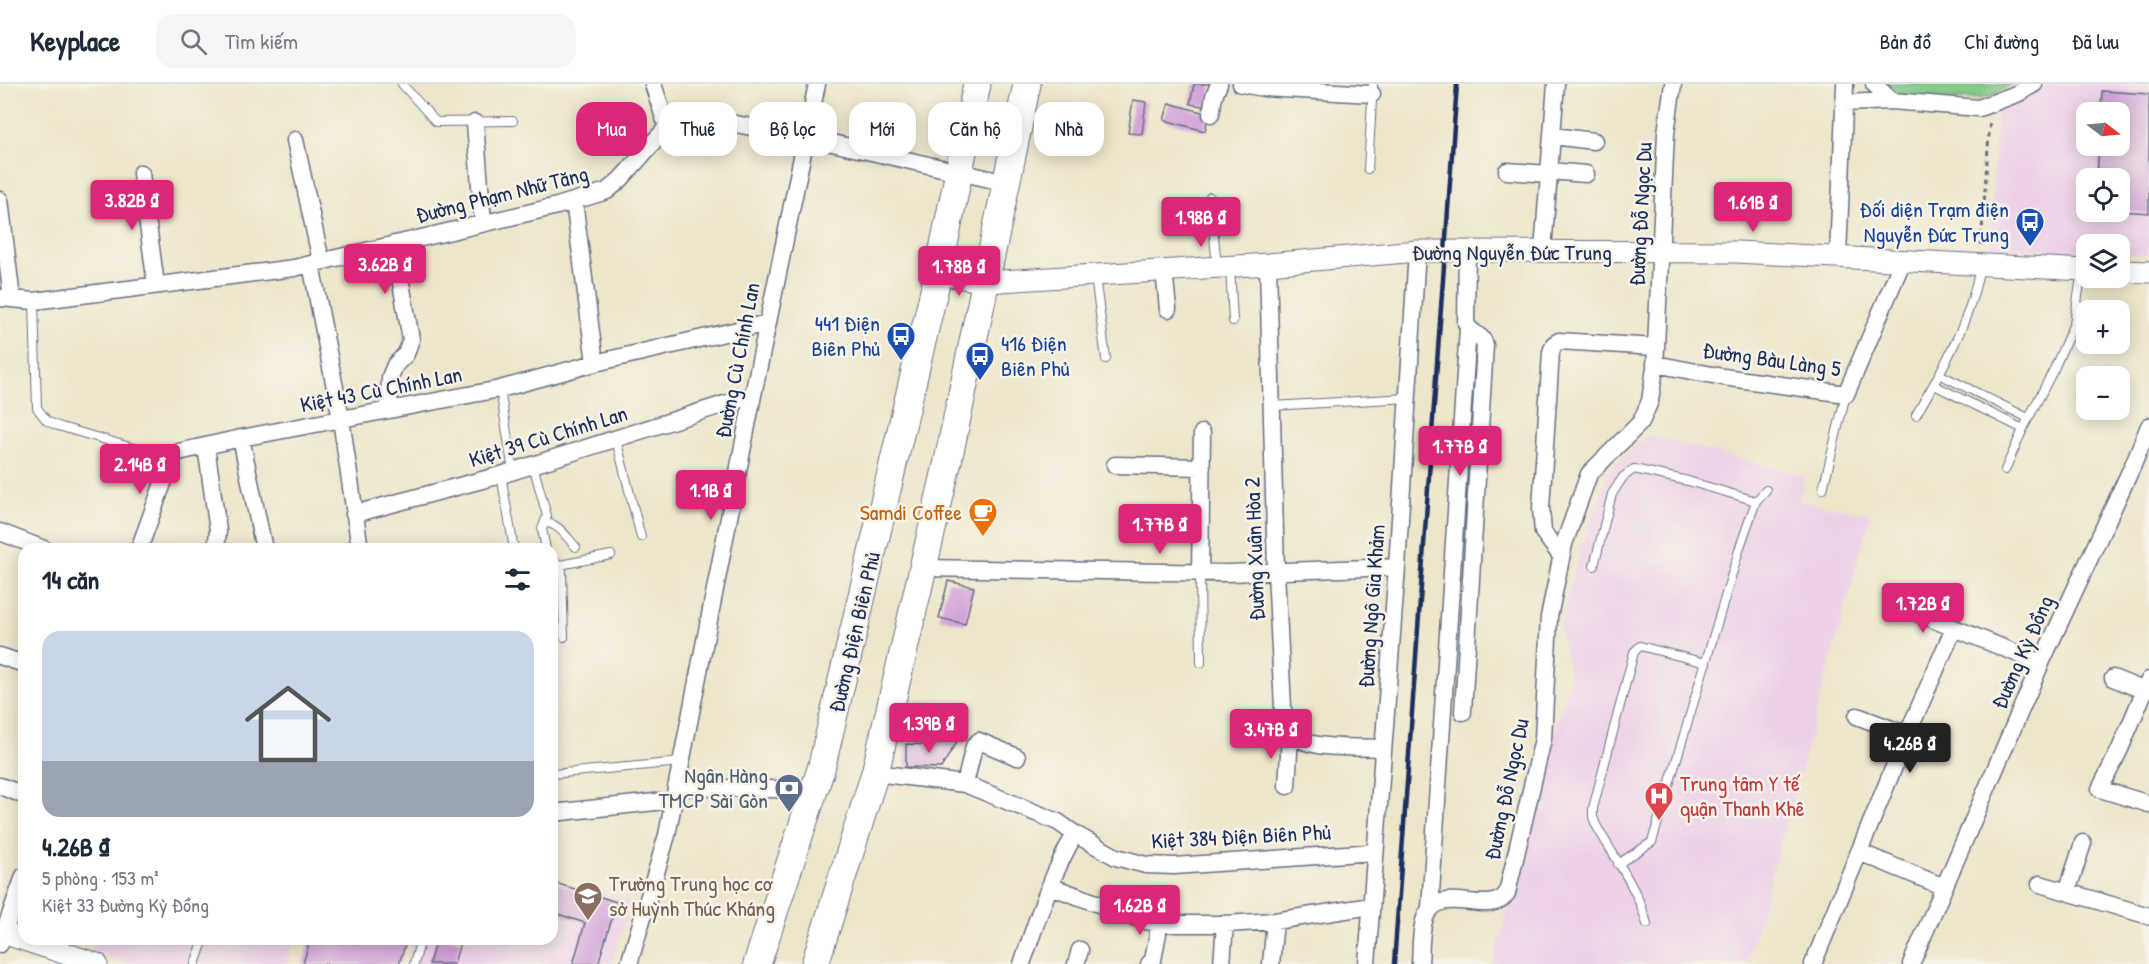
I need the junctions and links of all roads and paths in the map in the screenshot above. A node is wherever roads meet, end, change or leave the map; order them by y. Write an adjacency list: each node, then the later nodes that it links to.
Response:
1 (402, 84): 21 (lane)
2 (653, 84): 15 (street)
3 (977, 84): 30 (main road, Đường Điện Biên Phủ)
4 (1027, 84): 34 (main road)
5 (1219, 84): 19 (street)
6 (1241, 84): 13 (street)
7 (1556, 84): 23 (street)
8 (1673, 84): 43 (street, Đường Đỗ Ngọc Du)
9 (1845, 84): 17 (street)
10 (1874, 84): 14 (street)
11 (2034, 84): 18 (street)
12 (814, 86): 16 (street, Đường Cù Chính Lan)
13 (1373, 89): 28 (lane)
14 (1892, 101): 17 (street); 18 (street)
15 (659, 102)
16 (811, 102)
17 (1844, 103): 44 (street)
18 (1991, 103): 48 (path)
19 (1211, 114)
20 (513, 121): 21 (lane)
21 (475, 123): 38 (street)
22 (659, 136): 37 (street, Đường Phạm Nhữ Tăng)
23 (1551, 136): 25 (street); 31 (street)
24 (295, 140): 46 (street)
25 (1594, 141)
26 (837, 144): 30 (street, Đường Phạm Nhữ Tăng)
27 (802, 156): 63 (street, Đường Cù Chính Lan)
28 (1368, 170)
29 (1508, 171): 31 (street)
30 (959, 172): 34 (street, Đường Phạm Nhữ Tăng); 54 (main road, Đường Điện Biên Phủ)
31 (1549, 172): 33 (street); 40 (street)
32 (141, 173): 57 (street)
33 (1586, 174)
34 (1007, 183): 56 (main road)
35 (1210, 197): 49 (lane)
36 (0, 200): 59 (street)
37 (574, 201): 38 (street, Đường Phạm Nhữ Tăng); 67 (street)
38 (483, 223): 39 (street, Đường Phạm Nhữ Tăng)
39 (394, 244): 46 (street, Đường Phạm Nhữ Tăng); 75 (street)
40 (1543, 250): 42 (street, Đường Nguyễn Đức Trung); 43 (street, Đường Nguyễn Đức Trung)
41 (1417, 251): 42 (street, Đường Nguyễn Đức Trung); 47 (street, Đường Nguyễn Đức Trung); 73 (street, Đường Ngô Gia Khảm)
42 (1467, 251): 64 (street)
43 (1660, 252): 44 (street, Đường Nguyễn Đức Trung); 65 (street, Đường Đỗ Ngọc Du)
44 (1838, 256): 45 (street, Đường Nguyễn Đức Trung)
45 (1903, 260): 48 (street, Đường Nguyễn Đức Trung); 71 (street, Đường Bàu Làng 5)
46 (316, 263): 57 (street, Đường Phạm Nhữ Tăng); 78 (street)
47 (1268, 264): 49 (street, Đường Nguyễn Đức Trung); 74 (street, Đường Xuân Hòa 2)
48 (1980, 265): 51 (street, Đường Nguyễn Đức Trung); 68 (lane)
49 (1223, 266): 50 (street, Đường Nguyễn Đức Trung); 62 (lane)
50 (1164, 270): 55 (street, Đường Nguyễn Đức Trung); 61 (street)
51 (2076, 270)
52 (2130, 271): 53 (street)
53 (2149, 272)
54 (938, 274): 56 (street, Đường Nguyễn Đức Trung); 137 (main road, Đường Điện Biên Phủ)
55 (1095, 275): 56 (street, Đường Nguyễn Đức Trung); 66 (lane)
56 (987, 282): 112 (main road)
57 (156, 285): 60 (street, Đường Phạm Nhữ Tăng)
58 (2081, 288): 77 (lane)
59 (6, 299): 60 (street, Đường Phạm Nhữ Tăng)
60 (34, 301): 85 (lane)
61 (1168, 309)
62 (1233, 321)
63 (768, 323): 67 (street, Kiệt 43 Cù Chính Lan); 72 (street, Đường Cù Chính Lan)
64 (1468, 327): 125 (street); 153 (street)
65 (1655, 356): 71 (street, Đường Bàu Làng 5); 108 (street, Đường Đỗ Ngọc Du); 108 (street)
66 (1106, 359)
67 (595, 363): 70 (street, Kiệt 43 Cù Chính Lan)
68 (1939, 374): 69 (lane); 77 (lane)
69 (1934, 386): 76 (lane); 80 (lane)
70 (500, 389): 75 (street, Kiệt 43 Cù Chính Lan); 91 (lane)
71 (1846, 394): 92 (lane)
72 (753, 395): 83 (street, Kiệt 39 Cù Chính Lan); 131 (street, Đường Cù Chính Lan)
73 (1408, 398): 74 (lane); 111 (street, Đường Ngô Gia Khảm)
74 (1272, 406): 113 (street, Đường Xuân Hòa 2)
75 (390, 410): 78 (street, Kiệt 43 Cù Chính Lan)
76 (1916, 415)
77 (2028, 418): 80 (lane)
78 (341, 419): 82 (street, Kiệt 43 Cù Chính Lan); 95 (street)
79 (2149, 426): 86 (street, Đường Kỳ Đồng)
80 (2023, 429): 90 (lane)
81 (1202, 433): 89 (street)
82 (241, 438): 84 (street, Kiệt 43 Cù Chính Lan); 102 (street)
83 (616, 439): 87 (street, Kiệt 39 Cù Chính Lan); 98 (lane)
84 (206, 446): 85 (street, Kiệt 43 Cù Chính Lan); 101 (street)
85 (174, 453): 100 (street)
86 (2143, 457): 122 (street, Đường Kỳ Đồng)
87 (532, 465): 91 (street, Kiệt 39 Cù Chính Lan); 96 (lane)
88 (1115, 465): 89 (street)
89 (1202, 467): 114 (street)
90 (2005, 470)
91 (507, 473): 95 (street, Kiệt 39 Cù Chính Lan); 104 (lane)
92 (1822, 489)
93 (1766, 490): 94 (lane)
94 (1756, 501): 110 (lane); 121 (lane)
95 (354, 514): 103 (street)
96 (545, 523): 105 (lane); 106 (lane)
97 (0, 532): 99 (street)
98 (641, 537)
99 (28, 543)
100 (141, 543)
101 (217, 543)
102 (263, 543)
103 (359, 543)
104 (513, 543)
105 (545, 543)
106 (576, 547)
107 (611, 555): 109 (lane)
108 (1561, 556): 153 (street, Đường Đỗ Ngọc Du)
109 (560, 565): 117 (lane)
110 (1594, 566)
111 (1397, 567): 113 (street); 129 (street, Đường Ngô Gia Khảm)
112 (923, 568): 114 (street); 133 (main road)
113 (1276, 572): 114 (street); 127 (street, Đường Xuân Hòa 2)
114 (1200, 573): 120 (lane)
115 (1905, 608): 116 (street)
116 (1954, 628): 122 (street); 128 (street)
117 (564, 637)
118 (0, 656): 119 (street)
119 (18, 662)
120 (1201, 663)
121 (1706, 663): 146 (lane); 146 (lane)
122 (2041, 663): 149 (street, Đường Kỳ Đồng)
123 (2113, 678): 124 (street)
124 (2147, 686): 140 (street)
125 (1463, 712)
126 (1857, 716): 128 (street)
127 (1290, 735): 129 (street); 136 (street, Đường Xuân Hòa 2)
128 (1907, 735): 145 (street)
129 (1383, 748): 144 (street, Đường Ngô Gia Khảm)
130 (1017, 757): 134 (street)
131 (681, 762): 132 (lane); 139 (street, Đường Cù Chính Lan)
132 (558, 773)
133 (875, 773): 134 (street, Kiệt 384 Điện Biên Phủ); 169 (main road)
134 (965, 784): 142 (street, Kiệt 384 Điện Biên Phủ)
135 (0, 786): 138 (street)
136 (1287, 786)
137 (816, 790): 139 (street); 168 (main road, Đường Điện Biên Phủ)
138 (18, 793)
139 (675, 794): 141 (street); 167 (street, Đường Cù Chính Lan)
140 (2149, 804)
141 (558, 812)
142 (1075, 834): 144 (street, Kiệt 384 Điện Biên Phủ); 148 (street)
143 (2083, 843): 151 (street)
144 (1375, 852): 152 (street, Đường Ngô Gia Khảm)
145 (1859, 852): 149 (street); 176 (street)
146 (1618, 864): 158 (lane)
147 (2040, 884): 151 (street)
148 (1050, 886): 156 (street); 170 (street)
149 (1944, 887): 177 (street, Đường Kỳ Đồng)
150 (18, 892): 159 (street)
151 (2067, 892): 154 (street)
152 (1371, 906): 155 (street); 174 (street, Đường Ngô Gia Khảm)
153 (1430, 908): 175 (street)
154 (2149, 916)
155 (1275, 921): 157 (street); 173 (street)
156 (1160, 922): 157 (street); 171 (street)
157 (1225, 924): 172 (street)
158 (1647, 924)
159 (1, 936): 160 (street)
160 (18, 941)
161 (32, 945): 164 (street)
162 (202, 945): 165 (lane)
163 (419, 945): 166 (lane)
164 (97, 964)
165 (195, 964)
166 (414, 964)
167 (629, 964)
168 (757, 964)
169 (815, 964)
170 (1022, 964)
171 (1149, 964)
172 (1222, 964)
173 (1271, 964)
174 (1367, 964)
175 (1420, 964)
176 (1813, 964)
177 (1911, 964)

